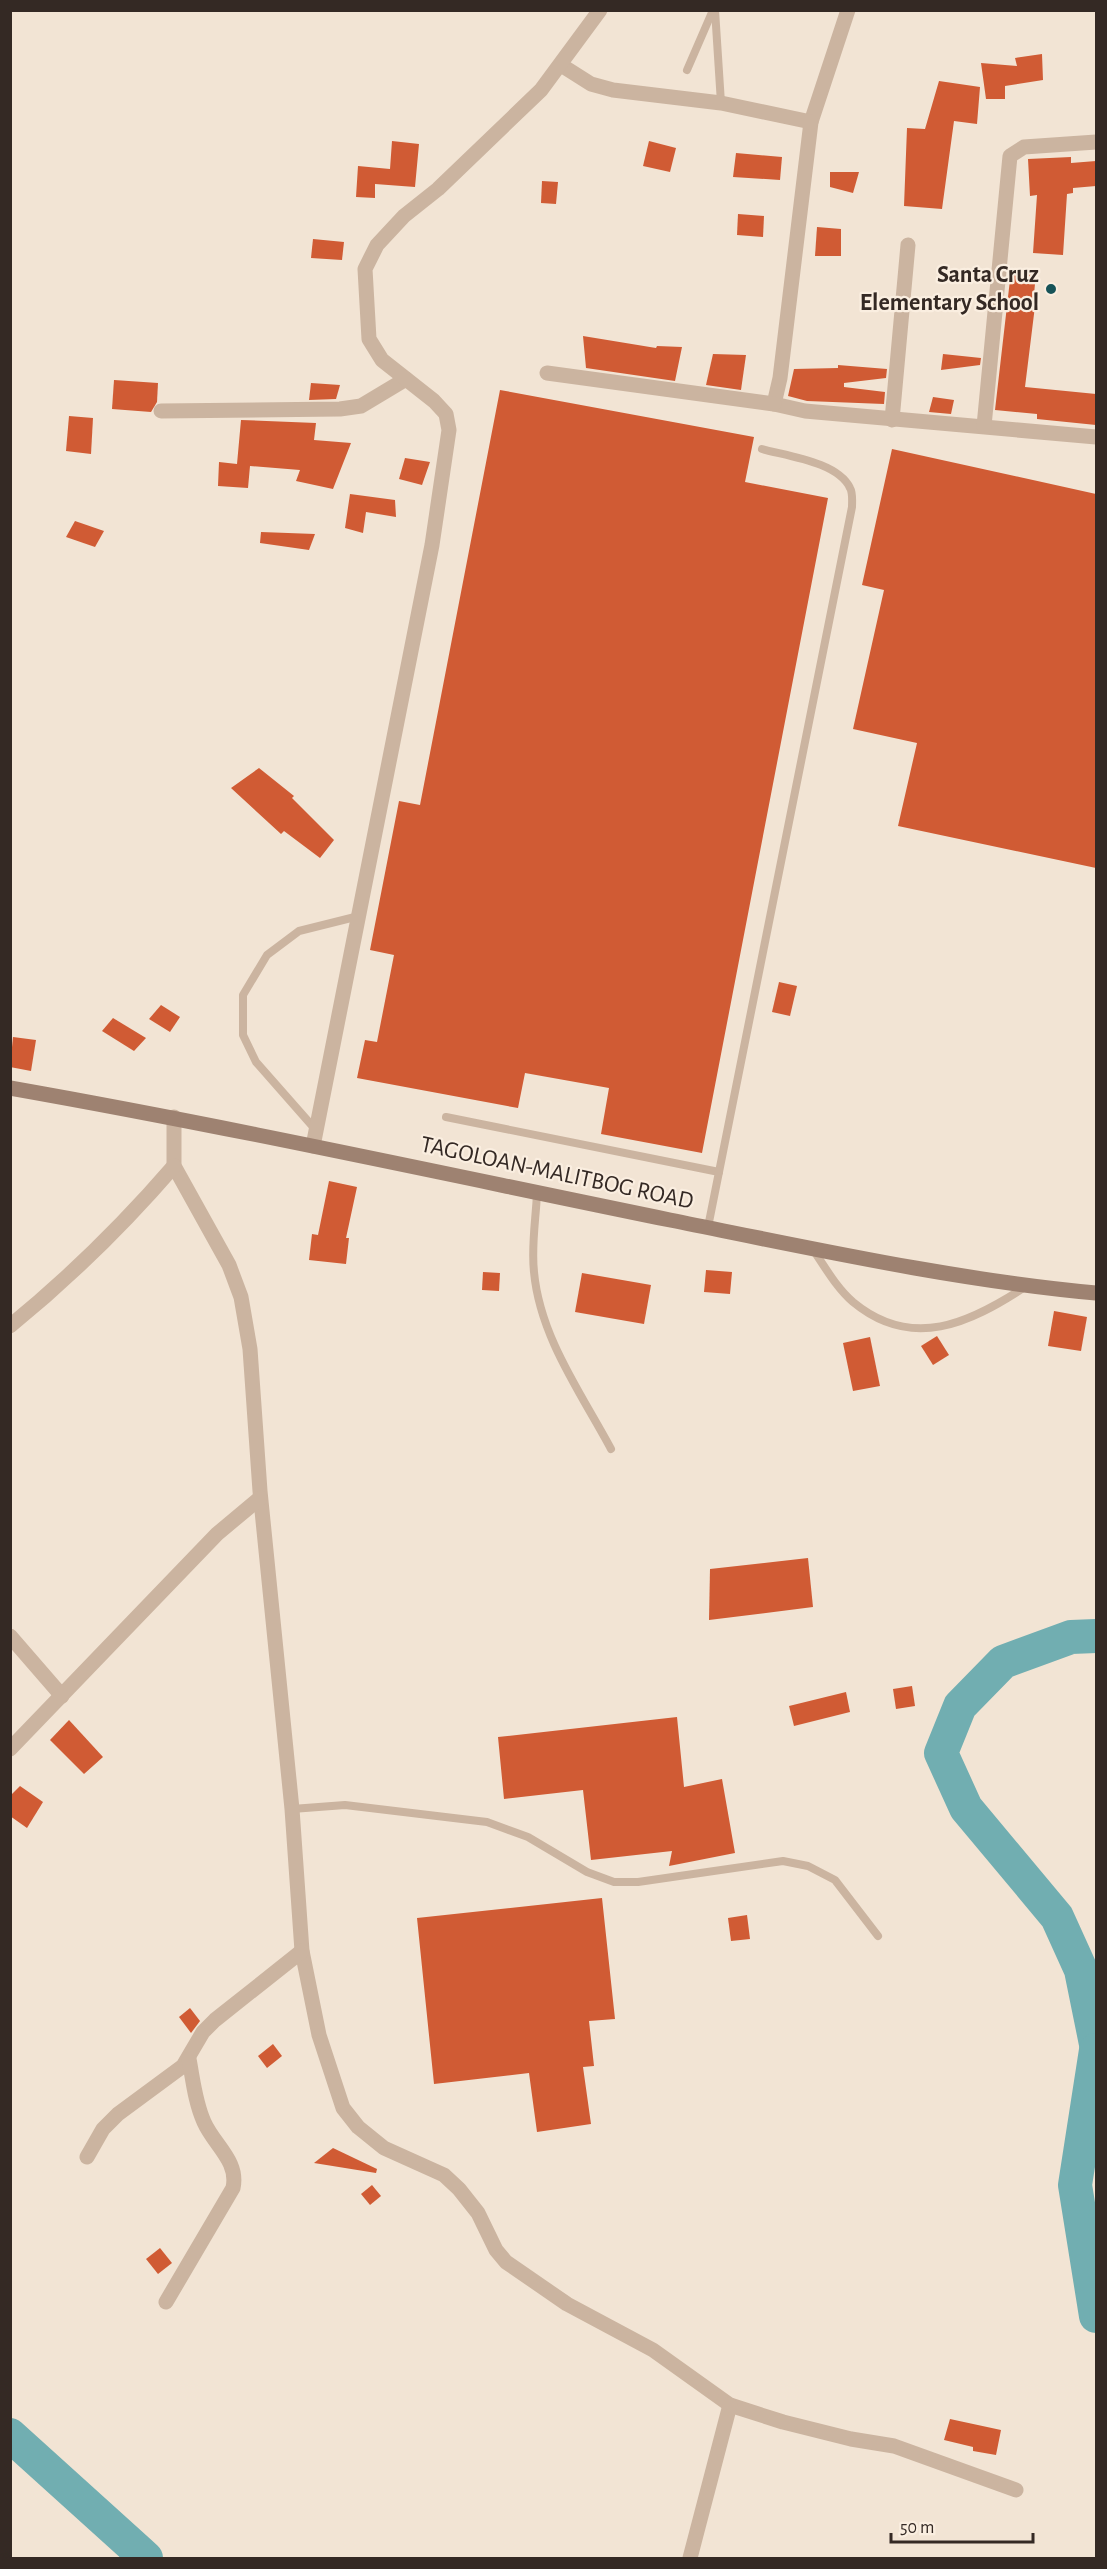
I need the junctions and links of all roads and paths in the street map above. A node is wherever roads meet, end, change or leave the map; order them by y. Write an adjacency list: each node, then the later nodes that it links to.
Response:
1 (600, 10): 4 (street)
2 (714, 10): 5 (lane); 6 (lane)
3 (848, 10): 7 (street)
4 (561, 65): 6 (street); 11 (street)
5 (687, 70)
6 (721, 103): 7 (street)
7 (811, 122): 12 (street)
8 (1096, 142): 15 (street)
9 (908, 245): 14 (street)
10 (547, 373): 12 (street)
11 (406, 379): 13 (street); 18 (street)
12 (774, 404): 14 (street)
13 (161, 411)
14 (892, 420): 15 (street)
15 (984, 426): 16 (street)
16 (1096, 437)
17 (762, 449): 25 (lane)
18 (359, 916): 22 (street); 22 (lane)
19 (10, 1088): 20 (main road, TAGOLOAN-MALITBOG ROAD)
20 (174, 1117): 23 (main road, TAGOLOAN-MALITBOG ROAD); 24 (street)
21 (446, 1117): 25 (lane)
22 (316, 1130): 23 (street)
23 (313, 1146): 26 (main road, TAGOLOAN-MALITBOG ROAD)
24 (174, 1166): 31 (street); 33 (street)
25 (719, 1172): 27 (lane)
26 (537, 1193): 27 (main road, TAGOLOAN-MALITBOG ROAD); 32 (lane)
27 (708, 1227): 28 (main road, TAGOLOAN-MALITBOG ROAD)
28 (812, 1247): 29 (main road, TAGOLOAN-MALITBOG ROAD); 29 (lane)
29 (1025, 1287): 30 (main road, TAGOLOAN-MALITBOG ROAD)
30 (1096, 1293)
31 (10, 1326)
32 (611, 1449)
33 (260, 1498): 35 (street); 37 (street)
34 (10, 1636): 35 (street)
35 (62, 1696): 36 (street)
36 (10, 1749)
37 (292, 1809): 38 (lane); 39 (street)
38 (878, 1936)
39 (302, 1951): 40 (street); 43 (street)
40 (189, 2059): 41 (street); 42 (street)
41 (87, 2157)
42 (166, 2302)
43 (730, 2405): 44 (street); 45 (street)
44 (1016, 2490)
45 (690, 2559)

